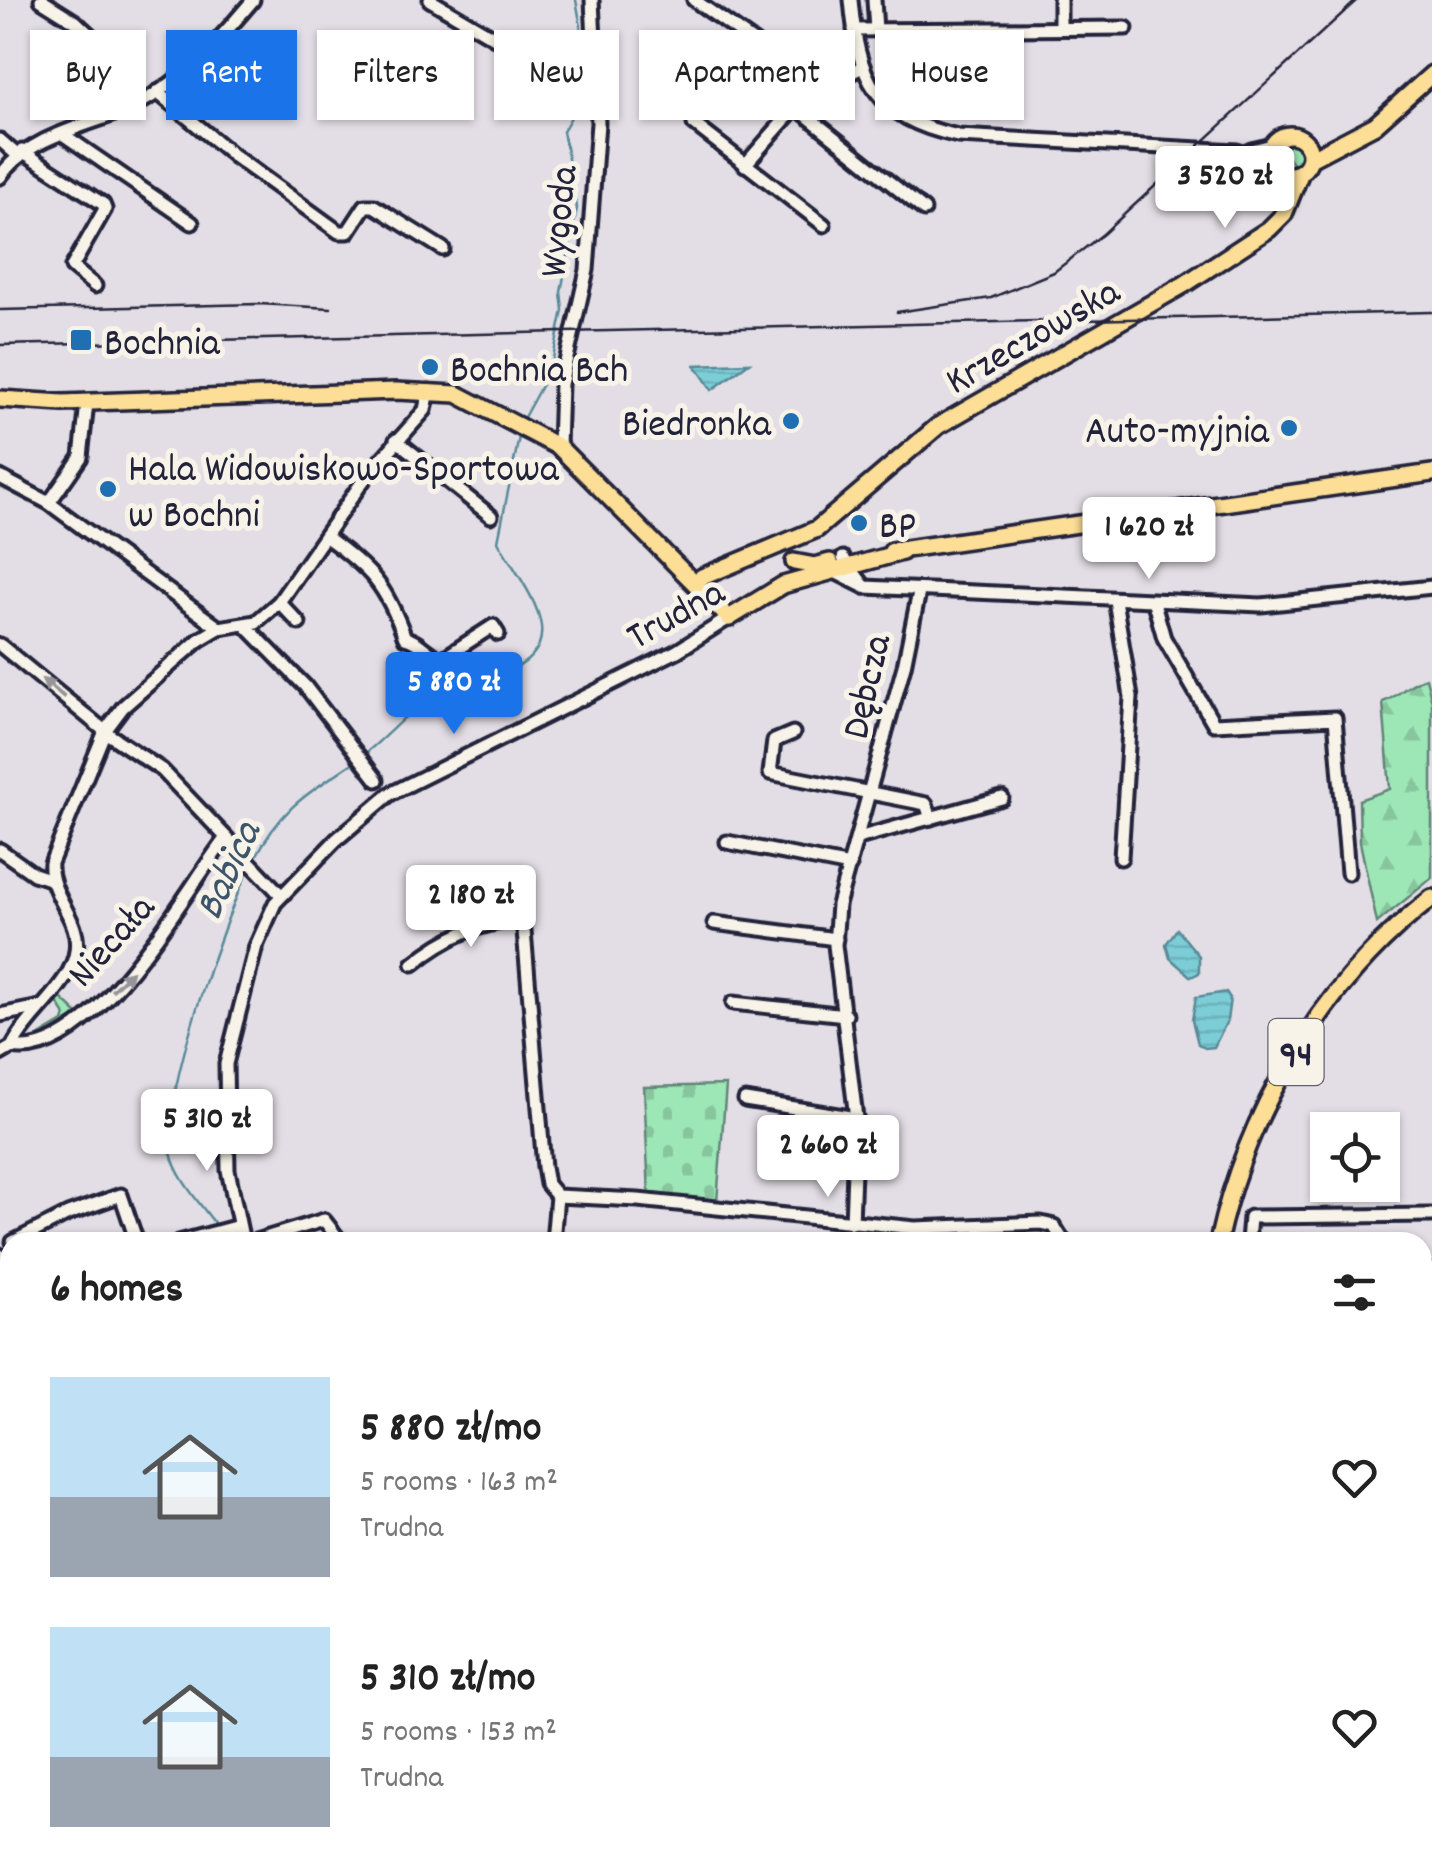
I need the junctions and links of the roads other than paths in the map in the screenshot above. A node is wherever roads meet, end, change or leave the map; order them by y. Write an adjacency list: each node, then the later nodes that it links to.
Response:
1 (41, 0): 11 (street)
2 (253, 0): 21 (street)
3 (430, 0): 17 (street)
4 (592, 0): 12 (street, Wygoda)
5 (694, 0): 13 (street)
6 (851, 0): 14 (street)
7 (874, 0): 15 (street)
8 (1060, 0): 9 (street)
9 (1060, 28): 10 (street); 15 (street)
10 (1126, 28)
11 (80, 30)
12 (593, 30)
13 (737, 30)
14 (854, 30)
15 (876, 30)
16 (855, 36): 18 (street)
17 (494, 38)
18 (860, 68): 19 (street); 29 (street)
19 (855, 71)
20 (1432, 74): 30 (main road)
21 (157, 92): 26 (street); 38 (street)
22 (598, 120): 44 (street, Wygoda)
23 (784, 120): 31 (street)
24 (813, 120): 35 (street)
25 (694, 124): 31 (street)
26 (64, 135): 28 (street); 36 (street)
27 (0, 140): 28 (street)
28 (20, 153): 33 (street); 39 (street)
29 (1272, 153): 30 (main road); 32 (main road)
30 (1306, 158): 32 (main road); 34 (main road, Krzeczowska)
31 (745, 165): 37 (street)
32 (1284, 174): 34 (main road)
33 (0, 176)
34 (1290, 200): 49 (main road, Krzeczowska)
35 (924, 210)
36 (192, 224)
37 (824, 225)
38 (442, 249)
39 (95, 286)
40 (429, 391): 42 (main road); 43 (street); 44 (main road)
41 (0, 400): 42 (main road)
42 (87, 403): 47 (street)
43 (396, 440): 48 (street); 50 (street)
44 (559, 448): 54 (main road)
45 (1432, 473): 53 (main road)
46 (0, 477): 47 (street)
47 (50, 503): 65 (street)
48 (492, 516)
49 (809, 533): 51 (main road, Krzeczowska); 52 (main road, Krzeczowska)
50 (326, 536): 60 (street); 66 (street)
51 (774, 548): 52 (main road); 54 (main road, Krzeczowska)
52 (794, 562): 53 (main road); 55 (main road, Krzeczowska)
53 (842, 565): 55 (main road, Trudna); 56 (street); 56 (street)
54 (700, 583): 62 (main road)
55 (783, 585): 62 (main road, Trudna)
56 (865, 586): 58 (street)
57 (1432, 588): 61 (street)
58 (919, 592): 59 (street); 71 (street, Dębcza)
59 (1115, 600): 61 (street); 78 (street)
60 (279, 602): 63 (street); 64 (street)
61 (1154, 603): 80 (street)
62 (729, 618): 82 (street, Trudna)
63 (299, 623)
64 (246, 626): 65 (street); 70 (street)
65 (218, 628): 68 (street)
66 (498, 634)
67 (0, 645): 68 (street, one-way to 67)
68 (105, 731): 75 (street); 81 (street)
69 (794, 734): 71 (street)
70 (378, 780)
71 (871, 796): 73 (street, Dębcza); 74 (street, Dębcza)
72 (1002, 798): 73 (street)
73 (931, 818): 74 (street)
74 (858, 838): 79 (street, Dębcza)
75 (225, 839): 82 (street); 91 (street, Niecała, one-way to 75)
76 (727, 842): 79 (street)
77 (0, 850): 81 (street)
78 (1120, 858)
79 (850, 866): 85 (street, Dębcza)
80 (1348, 872)
81 (52, 880): 88 (street, Niecała)
82 (282, 895): 97 (street, Trudna)
83 (1432, 898): 106 (main road, 94)
84 (714, 922): 85 (street)
85 (836, 939): 90 (street, Dębcza)
86 (413, 964): 94 (street)
87 (733, 1003): 90 (street)
88 (40, 1007): 89 (street); 91 (street, Niecała)
89 (0, 1015)
90 (846, 1015): 93 (street, Dębcza)
91 (6, 1050)
92 (745, 1100): 93 (street)
93 (856, 1118): 96 (street, Dębcza)
94 (557, 1196): 96 (street); 104 (street)
95 (1432, 1215): 107 (street)
96 (852, 1223): 105 (street)
97 (239, 1226): 100 (street); 101 (street, Trudna)
98 (33, 1232): 99 (street)
99 (134, 1232)
100 (217, 1232)
101 (240, 1232)
102 (285, 1232): 103 (street)
103 (333, 1232)
104 (554, 1232)
105 (1058, 1232)
106 (1221, 1232)
107 (1249, 1232)

